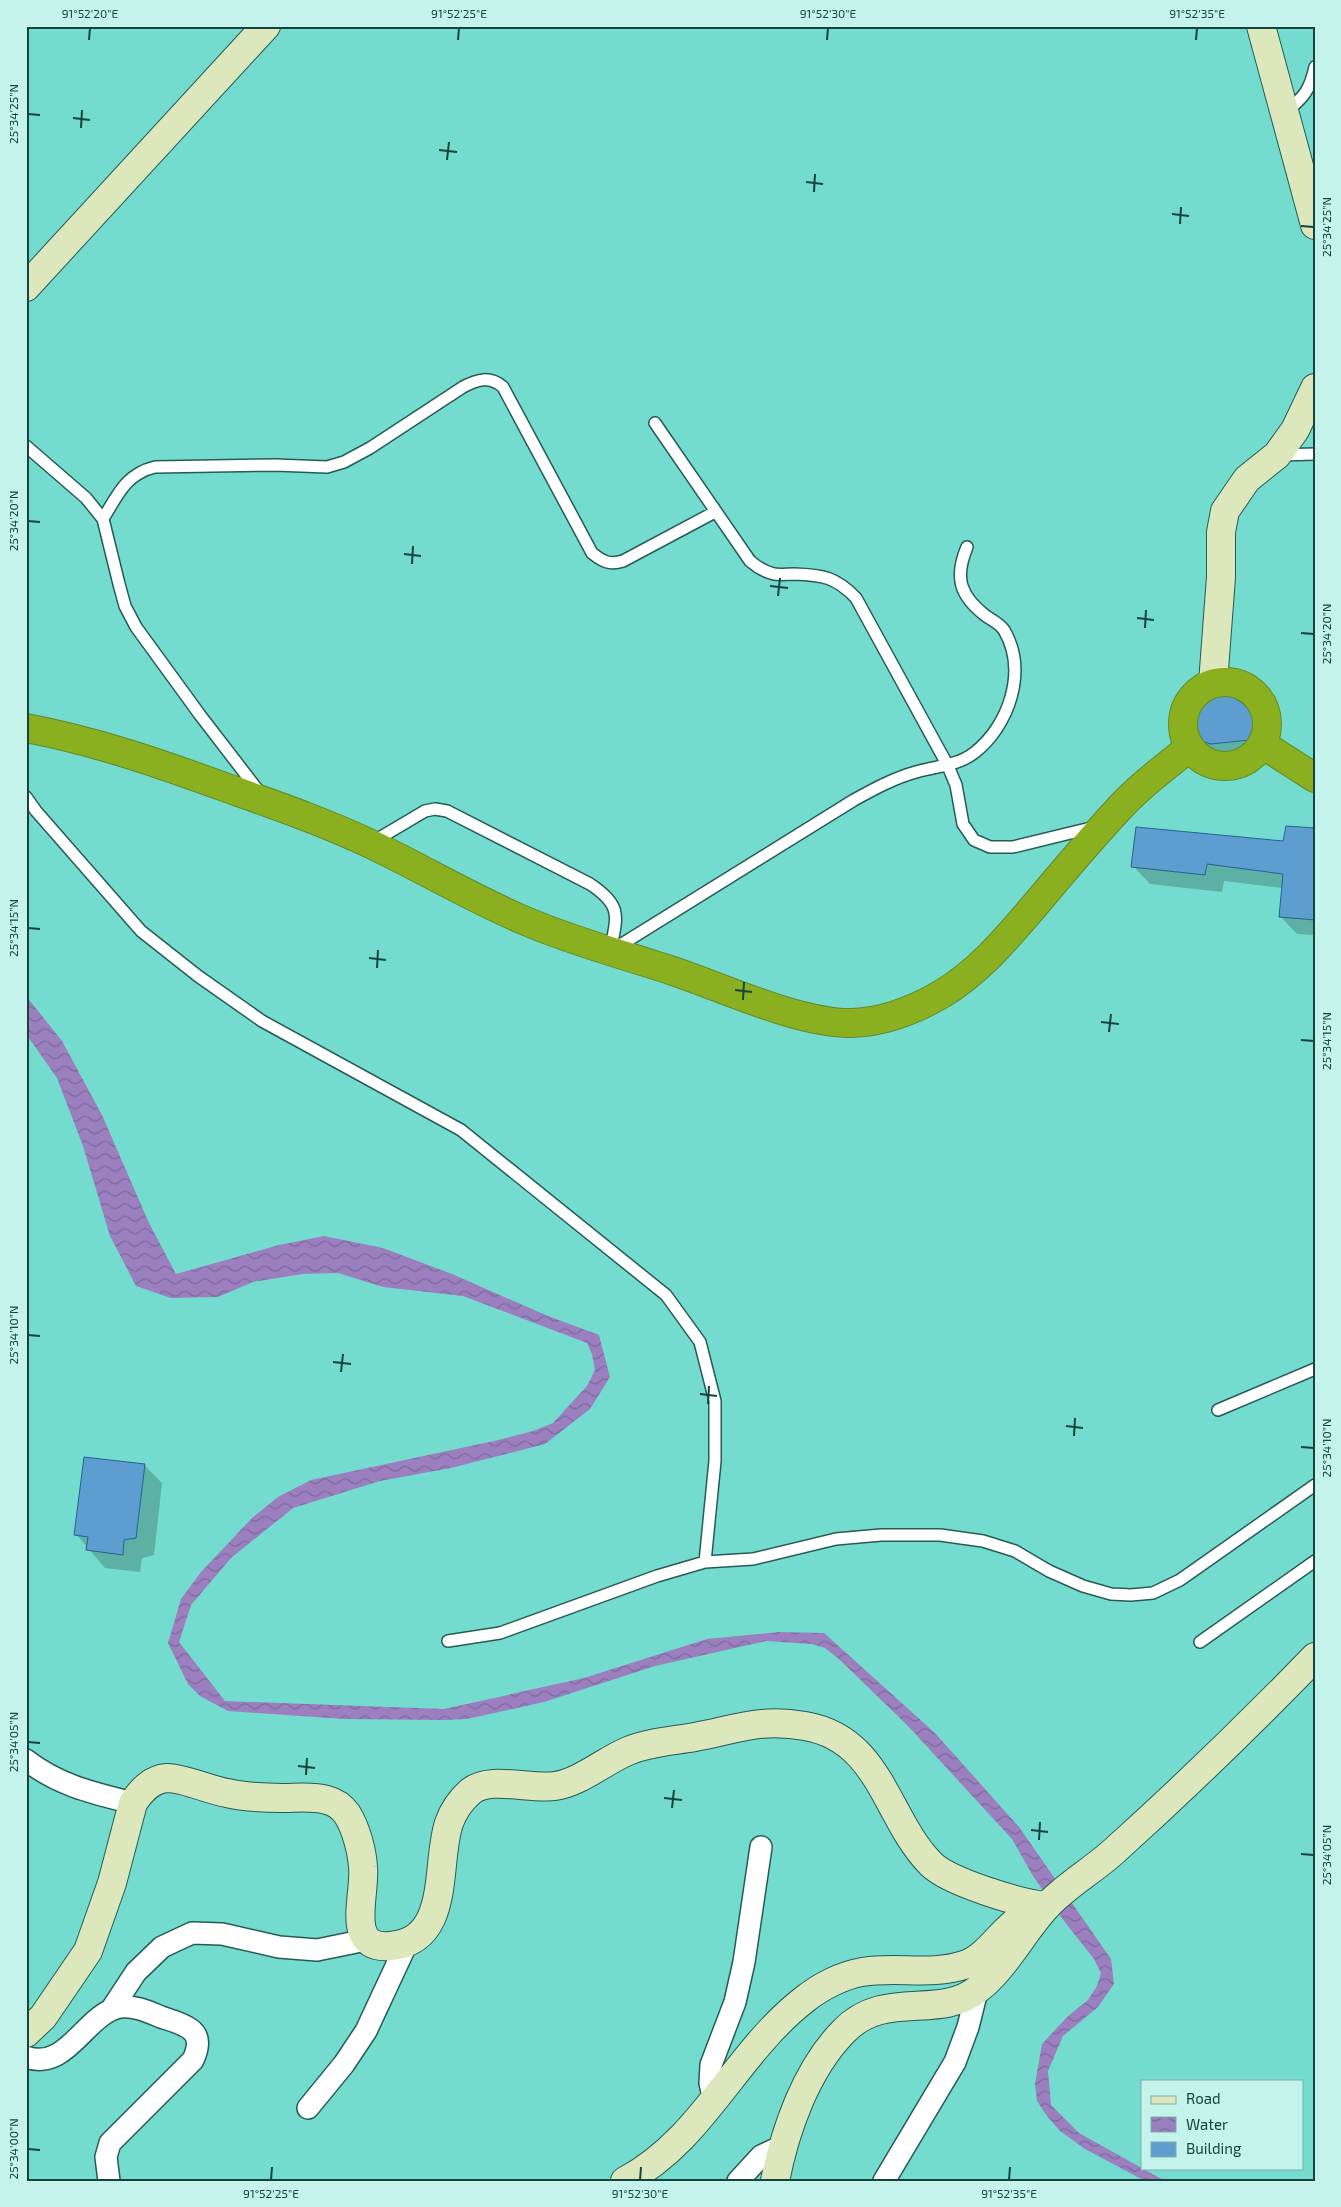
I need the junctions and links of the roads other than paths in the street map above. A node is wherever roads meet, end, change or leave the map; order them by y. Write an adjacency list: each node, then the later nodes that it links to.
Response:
1 (266, 26): 6 (street)
2 (1262, 26): 4 (street)
3 (1315, 67): 4 (lane)
4 (1285, 112): 5 (street)
5 (1315, 225)
6 (26, 287)
7 (1313, 398): 11 (street)
8 (655, 423): 12 (lane)
9 (26, 446): 13 (lane)
10 (1315, 454): 11 (lane)
11 (1277, 455): 15 (street)
12 (715, 512): 13 (lane); 19 (lane)
13 (103, 519): 22 (lane)
14 (967, 547): 19 (lane)
15 (1213, 683): 17 (highway); 18 (highway)
16 (26, 728): 22 (highway)
17 (1262, 744): 18 (highway); 20 (highway)
18 (1190, 747): 23 (highway)
19 (948, 766): 23 (lane); 25 (lane)
20 (1315, 778)
21 (26, 797): 30 (lane)
22 (267, 802): 24 (highway)
23 (1104, 825): 25 (highway)
24 (370, 844): 25 (highway); 25 (lane)
25 (610, 952)
26 (1315, 1370): 27 (lane)
27 (1218, 1410)
28 (1315, 1486): 30 (lane)
29 (1315, 1561): 32 (lane)
30 (705, 1562): 31 (lane)
31 (448, 1641)
32 (1200, 1642)
33 (1315, 1657): 37 (street)
34 (26, 1760): 35 (street)
35 (133, 1803): 38 (street); 42 (street)
36 (760, 1846): 44 (street)
37 (1047, 1906): 39 (street); 40 (street); 44 (street)
38 (366, 1940): 39 (street); 41 (street)
39 (407, 1943): 45 (street)
40 (976, 1991): 46 (street); 51 (street)
41 (111, 2010): 43 (street); 47 (street)
42 (26, 2034)
43 (26, 2057)
44 (714, 2102): 48 (street)
45 (308, 2108)
46 (782, 2146): 49 (street); 50 (street)
47 (109, 2181)
48 (625, 2181)
49 (738, 2181)
50 (775, 2181)
51 (884, 2181)

